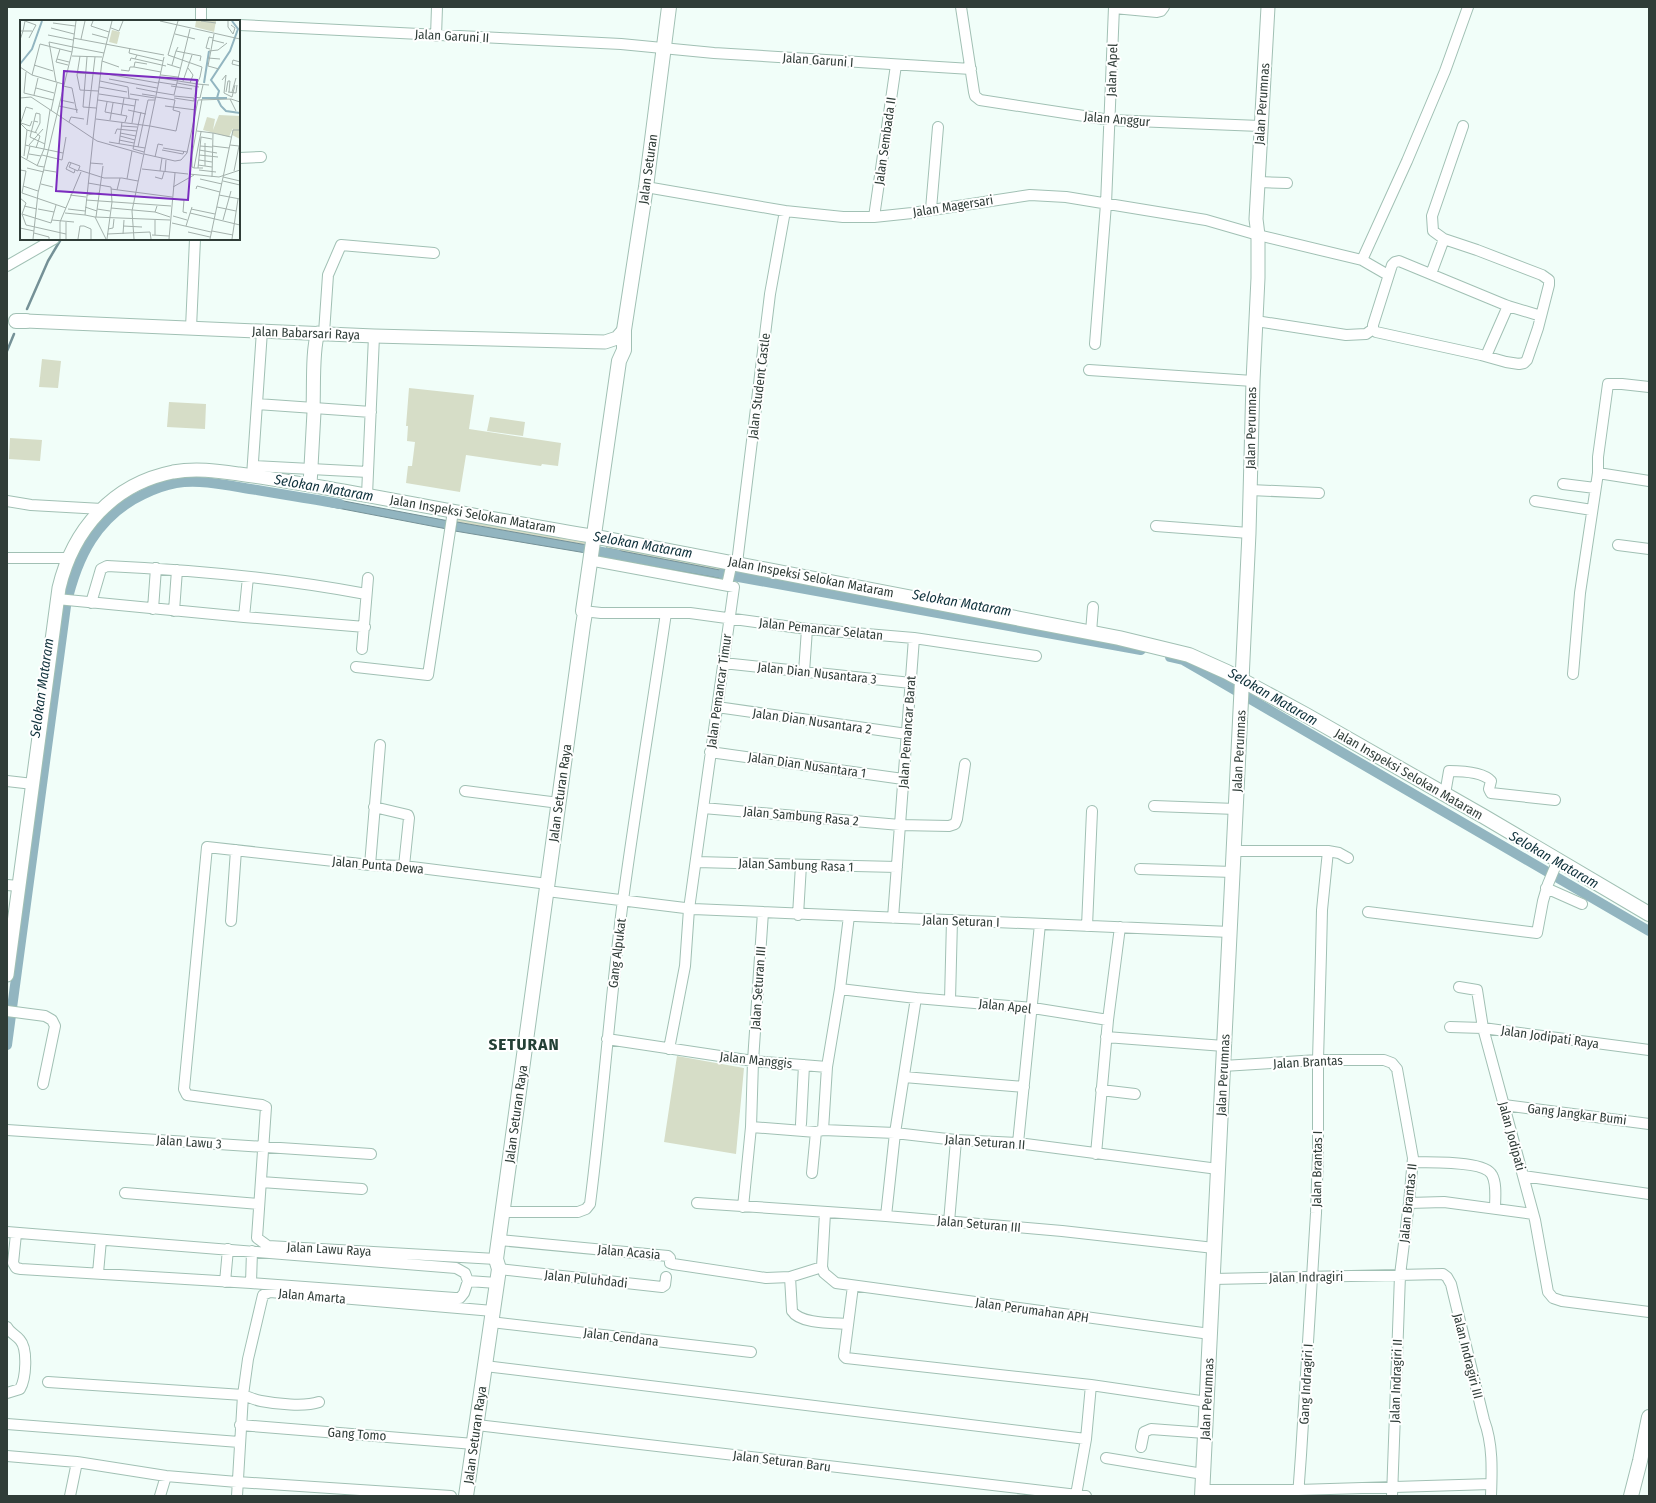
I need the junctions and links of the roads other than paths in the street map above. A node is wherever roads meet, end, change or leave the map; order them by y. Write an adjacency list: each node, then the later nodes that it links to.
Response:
1 (201, 7): 9 (street)
2 (437, 7): 11 (street)
3 (669, 7): 12 (main road, Jalan Seturan)
4 (961, 7): 14 (street)
5 (1114, 7): 6 (street); 15 (street, Jalan Apel)
6 (1164, 7)
7 (1268, 7): 16 (street, Jalan Perumnas)
8 (1468, 7): 33 (street)
9 (201, 20)
10 (240, 25): 11 (street, Jalan Garuni II)
11 (436, 36): 12 (street, Jalan Garuni II)
12 (664, 49): 13 (street, Jalan Garuni I); 23 (main road, Jalan Seturan)
13 (896, 65): 14 (street, Jalan Garuni I); 27 (street, Jalan Sembada II)
14 (971, 69): 15 (street, Jalan Anggur)
15 (1110, 120): 16 (street, Jalan Anggur); 24 (street, Jalan Apel)
16 (1260, 126): 21 (street, Jalan Perumnas)
17 (1463, 126): 29 (street)
18 (938, 127): 25 (street)
19 (261, 157): 20 (street)
20 (240, 158)
21 (1258, 182): 22 (street); 28 (street, Jalan Perumnas)
22 (1287, 183)
23 (646, 187): 26 (street, Jalan Magersari); 43 (main road, Jalan Seturan)
24 (1106, 204): 25 (street, Jalan Magersari); 28 (street, Jalan Magersari); 48 (street, Jalan Apel)
25 (931, 209): 27 (street, Jalan Magersari)
26 (785, 211): 27 (street, Jalan Magersari); 81 (street, Jalan Student Castle)
27 (874, 216)
28 (1258, 235): 33 (street, Jalan Magersari); 40 (street, Jalan Perumnas)
29 (1444, 239): 36 (street); 38 (street)
30 (52, 240): 34 (street)
31 (195, 240): 41 (street)
32 (434, 253): 45 (street)
33 (1362, 260): 35 (street, Jalan Magersari)
34 (7, 266)
35 (1388, 274): 36 (street); 42 (street)
36 (1431, 274): 37 (street)
37 (1508, 306): 38 (street); 49 (street)
38 (1541, 316): 49 (street)
39 (16, 321): 41 (street, Jalan Babarsari Raya)
40 (1256, 321): 42 (street); 52 (street, Jalan Perumnas)
41 (191, 328): 44 (street, Jalan Babarsari Raya)
42 (1373, 329): 49 (street)
43 (624, 330): 47 (street); 50 (main road)
44 (262, 331): 45 (street, Jalan Babarsari Raya); 54 (street)
45 (321, 333): 46 (street, Jalan Babarsari Raya); 55 (street)
46 (374, 336): 47 (street, Jalan Babarsari Raya); 56 (street)
47 (605, 342): 50 (street)
48 (1095, 344)
49 (1486, 356)
50 (619, 361): 75 (main road)
51 (1090, 370): 52 (street)
52 (1253, 381): 65 (street, Jalan Perumnas)
53 (1649, 387): 60 (street)
54 (257, 404): 55 (street); 58 (street)
55 (315, 409): 56 (street); 57 (street)
56 (371, 412): 59 (street)
57 (311, 469): 58 (street); 59 (street); 63 (street)
58 (252, 471): 63 (street, Jalan Inspeksi Selokan Mataram); 70 (street, Jalan Inspeksi Selokan Mataram)
59 (368, 472): 67 (street)
60 (1598, 473): 61 (street); 64 (street)
61 (1649, 481)
62 (1562, 484): 64 (street)
63 (310, 485): 67 (street, Jalan Inspeksi Selokan Mataram)
64 (1595, 488): 71 (street)
65 (1250, 490): 66 (street); 74 (street, Jalan Perumnas)
66 (1318, 492)
67 (367, 495): 72 (street, Jalan Inspeksi Selokan Mataram)
68 (7, 501): 70 (street)
69 (1535, 501): 71 (street)
70 (102, 509): 79 (street, Jalan Inspeksi Selokan Mataram)
71 (1592, 510): 106 (street)
72 (453, 515): 75 (street, Jalan Inspeksi Selokan Mataram); 104 (street)
73 (1156, 526): 74 (street)
74 (1249, 533): 108 (street, Jalan Perumnas)
75 (595, 538): 80 (main road, Jalan Seturan Raya); 81 (main road, Jalan Inspeksi Selokan Mataram)
76 (1618, 545): 77 (street)
77 (1649, 549)
78 (7, 558): 79 (street)
79 (68, 558): 88 (street, Jalan Inspeksi Selokan Mataram)
80 (593, 559): 86 (street); 93 (main road, Jalan Seturan Raya)
81 (733, 565): 86 (street); 99 (main road, Jalan Inspeksi Selokan Mataram)
82 (156, 568): 83 (street); 89 (street); 91 (street)
83 (177, 570): 84 (street); 92 (street)
84 (248, 577): 87 (street); 95 (street)
85 (368, 578): 87 (street)
86 (727, 584): 96 (street)
87 (366, 594): 97 (street)
88 (59, 599): 89 (street); 116 (street, Jalan Inspeksi Selokan Mataram)
89 (87, 602): 91 (street)
90 (1093, 607): 99 (street)
91 (153, 609): 92 (street)
92 (174, 611): 95 (street)
93 (585, 612): 94 (street, Jalan Pemancar Timur); 120 (main road, Jalan Seturan Raya)
94 (666, 613): 96 (street, Jalan Pemancar Timur); 143 (street, Gang Alpukat)
95 (244, 617): 97 (street)
96 (729, 618): 98 (street, Jalan Pemancar Selatan); 103 (street, Jalan Pemancar Timur)
97 (365, 627): 101 (street)
98 (807, 629): 100 (street, Jalan Pemancar Selatan); 105 (street)
99 (1091, 632): 108 (main road, Jalan Inspeksi Selokan Mataram)
100 (914, 638): 102 (street, Jalan Pemancar Selatan); 107 (street, Jalan Pemancar Barat)
101 (362, 649)
102 (1036, 656)
103 (722, 663): 105 (street, Jalan Dian Nusantara 3); 109 (street, Jalan Pemancar Timur)
104 (356, 666)
105 (804, 672): 107 (street, Jalan Dian Nusantara 3)
106 (1573, 674)
107 (911, 684): 110 (street, Jalan Pemancar Barat)
108 (1242, 685): 118 (main road, Jalan Inspeksi Selokan Mataram); 124 (main road, Jalan Perumnas)
109 (717, 707): 110 (street, Jalan Dian Nusantara 2); 112 (street, Jalan Pemancar Timur)
110 (907, 734): 114 (street, Jalan Pemancar Barat)
111 (380, 745): 122 (street)
112 (710, 752): 114 (street, Jalan Dian Nusantara 1); 123 (street, Jalan Pemancar Timur)
113 (965, 764): 126 (street)
114 (903, 779): 126 (street, Jalan Pemancar Barat)
115 (7, 781): 116 (street)
116 (33, 784): 140 (street, Jalan Inspeksi Selokan Mataram)
117 (464, 791): 120 (street)
118 (1445, 794): 119 (street); 135 (main road, Jalan Inspeksi Selokan Mataram)
119 (1556, 800)
120 (559, 803): 142 (main road, Jalan Seturan Raya)
121 (1154, 806): 124 (street)
122 (374, 807): 133 (street); 136 (street)
123 (703, 808): 126 (street, Jalan Sambung Rasa 2); 132 (street, Jalan Pemancar Timur)
124 (1236, 809): 129 (main road, Jalan Perumnas)
125 (1092, 811): 155 (street)
126 (900, 825): 137 (street, Jalan Pemancar Barat)
127 (208, 847): 128 (street, Jalan Punta Dewa); 193 (street, Jalan Lawu Raya)
128 (236, 850): 133 (street, Jalan Punta Dewa); 153 (street)
129 (1234, 851): 130 (street); 139 (main road, Jalan Perumnas)
130 (1328, 851): 131 (street); 173 (street, Jalan Brantas I)
131 (1348, 858)
132 (696, 862): 134 (street, Jalan Sambung Rasa 1); 145 (street, Jalan Pemancar Timur)
133 (370, 865): 136 (street, Jalan Punta Dewa)
134 (801, 865): 137 (street, Jalan Sambung Rasa 1); 149 (street)
135 (1556, 865): 141 (street); 148 (main road, Jalan Inspeksi Selokan Mataram)
136 (404, 866): 142 (street, Jalan Punta Dewa)
137 (896, 867): 151 (street, Jalan Pemancar Barat)
138 (1140, 869): 139 (street)
139 (1233, 872): 157 (main road, Jalan Perumnas)
140 (13, 885): 158 (street, Jalan Inspeksi Selokan Mataram)
141 (1547, 886): 144 (street); 147 (street)
142 (547, 887): 143 (street); 209 (main road, Jalan Seturan Raya)
143 (623, 900): 145 (street); 169 (street, Gang Alpukat)
144 (1582, 904)
145 (691, 909): 146 (street, Jalan Seturan I); 171 (street, Jalan Pemancar Timur)
146 (763, 912): 149 (street, Jalan Seturan I); 174 (street, Jalan Seturan III)
147 (1368, 912)
148 (1649, 914)
149 (798, 915): 150 (street, Jalan Seturan I)
150 (849, 916): 151 (street, Jalan Seturan I); 160 (street)
151 (893, 918): 152 (street, Jalan Seturan I)
152 (952, 920): 154 (street, Jalan Seturan I); 162 (street)
153 (231, 921)
154 (1040, 924): 155 (street, Jalan Seturan I); 163 (street)
155 (1087, 926): 156 (street, Jalan Seturan I)
156 (1120, 927): 157 (street, Jalan Seturan I); 165 (street)
157 (1230, 932): 170 (main road, Jalan Perumnas)
158 (7, 975)
159 (1459, 987): 167 (street, Jalan Jodipati)
160 (840, 989): 161 (street, Jalan Apel); 178 (street)
161 (916, 998): 162 (street, Jalan Apel); 179 (street)
162 (950, 1000): 163 (street, Jalan Apel)
163 (1033, 1008): 165 (street, Jalan Apel); 181 (street)
164 (8, 1011): 180 (street)
165 (1108, 1020): 168 (street)
166 (1450, 1027): 167 (street, Jalan Jodipati Raya)
167 (1483, 1028): 172 (street, Jalan Jodipati Raya); 184 (street, Jalan Jodipati)
168 (1106, 1037): 170 (street); 182 (street)
169 (607, 1040): 171 (street, Jalan Manggis); 209 (street, Gang Alpukat)
170 (1224, 1046): 177 (main road, Jalan Perumnas)
171 (669, 1049): 174 (street, Jalan Manggis)
172 (1649, 1050)
173 (1318, 1060): 175 (street, Jalan Brantas); 177 (street, Jalan Brantas); 226 (street, Jalan Brantas I)
174 (753, 1061): 176 (street, Jalan Manggis); 187 (street, Jalan Seturan III)
175 (1392, 1063): 196 (street, Jalan Brantas II)
176 (804, 1065): 178 (street, Jalan Manggis); 185 (street)
177 (1223, 1066): 197 (main road, Jalan Perumnas)
178 (827, 1067): 189 (street)
179 (904, 1077): 181 (street); 190 (street)
180 (43, 1084)
181 (1024, 1087): 192 (street)
182 (1101, 1090): 183 (street); 195 (street)
183 (1135, 1094)
184 (1504, 1105): 186 (street, Gang Jangkar Bumi); 199 (street, Jalan Jodipati)
185 (801, 1124)
186 (1649, 1124)
187 (751, 1128): 189 (street, Jalan Seturan II); 207 (street, Jalan Seturan III)
188 (7, 1130): 193 (street, Jalan Lawu 3)
189 (820, 1131): 190 (street, Jalan Seturan II); 198 (street)
190 (895, 1133): 191 (street, Jalan Seturan II); 212 (street)
191 (956, 1140): 192 (street, Jalan Seturan II); 213 (street)
192 (1018, 1144): 195 (street, Jalan Seturan II)
193 (263, 1146): 194 (street, Jalan Lawu 3); 200 (street, Jalan Lawu Raya)
194 (372, 1154)
195 (1096, 1154): 197 (street, Jalan Seturan II)
196 (1413, 1162): 206 (street, Jalan Brantas II); 208 (street)
197 (1218, 1169): 217 (main road, Jalan Perumnas)
198 (812, 1173)
199 (1523, 1176): 203 (street); 211 (street, Jalan Jodipati)
200 (260, 1182): 201 (street); 205 (street, Jalan Lawu Raya)
201 (362, 1189)
202 (125, 1192): 205 (street)
203 (1649, 1194)
204 (697, 1203): 207 (street, Jalan Seturan III)
205 (259, 1204): 220 (street, Jalan Lawu Raya)
206 (1409, 1204): 208 (street); 223 (street, Jalan Brantas II)
207 (743, 1207): 210 (street, Jalan Seturan III)
208 (1495, 1209): 211 (street)
209 (503, 1212): 216 (main road, Jalan Seturan Raya)
210 (825, 1213): 212 (street, Jalan Seturan III); 221 (street)
211 (1533, 1214): 233 (street, Jalan Jodipati)
212 (886, 1216): 213 (street, Jalan Seturan III)
213 (949, 1222): 217 (street, Jalan Seturan III)
214 (11, 1233): 215 (street); 222 (street)
215 (101, 1240): 218 (street); 222 (street)
216 (499, 1240): 220 (main road, Jalan Seturan Raya); 225 (street, Jalan Acasia)
217 (1214, 1248): 227 (main road, Jalan Perumnas)
218 (228, 1249): 219 (street); 229 (street)
219 (252, 1251): 228 (street); 230 (street)
220 (498, 1264): 224 (street, Jalan Puluhdadi); 231 (main road, Jalan Seturan Raya)
221 (822, 1267): 225 (street, Jalan Acasia); 232 (street, Jalan Perumahan APH)
222 (98, 1273): 229 (street)
223 (1400, 1275): 226 (street, Jalan Indragiri); 262 (street, Jalan Indragiri III); 263 (street, Jalan Indragiri II)
224 (666, 1277)
225 (790, 1277): 235 (street)
226 (1311, 1277): 227 (street, Jalan Indragiri); 265 (street, Gang Indragiri I)
227 (1213, 1279): 237 (main road, Jalan Perumnas)
228 (468, 1281): 230 (street); 231 (street)
229 (225, 1282): 230 (street)
230 (251, 1283)
231 (497, 1283): 234 (main road, Jalan Seturan Raya)
232 (853, 1286): 235 (street); 237 (street, Jalan Perumahan APH)
233 (1649, 1312)
234 (492, 1317): 238 (street, Jalan Cendana); 239 (main road, Jalan Seturan Raya); 243 (street, Jalan Amarta)
235 (847, 1324): 241 (street)
236 (7, 1327): 242 (street)
237 (1210, 1334): 245 (main road, Jalan Perumnas)
238 (750, 1352)
239 (485, 1366): 249 (main road, Jalan Seturan Raya); 251 (street)
240 (48, 1382): 243 (street)
241 (1091, 1385): 245 (street); 251 (street)
242 (7, 1393)
243 (243, 1394): 244 (street); 248 (street, Jalan Amarta)
244 (319, 1402)
245 (1207, 1402): 250 (main road, Jalan Perumnas)
246 (1649, 1417): 258 (main road)
247 (7, 1424): 252 (street)
248 (240, 1425): 252 (street, Jalan Amarta); 253 (street, Gang Tomo)
249 (477, 1425): 253 (main road, Jalan Seturan Raya); 266 (street, Jalan Seturan Baru)
250 (1205, 1433): 254 (street); 259 (main road, Jalan Perumnas)
251 (1086, 1439): 266 (street)
252 (239, 1442): 261 (street, Jalan Amarta)
253 (474, 1444): 271 (main road, Jalan Seturan Raya)
254 (1140, 1447)
255 (7, 1456): 257 (street)
256 (1106, 1458): 259 (street)
257 (77, 1462): 260 (street); 267 (street)
258 (1645, 1462): 273 (main road)
259 (1203, 1474): 264 (main road, Jalan Perumnas)
260 (166, 1476): 261 (street); 268 (street)
261 (237, 1482): 269 (street, Jalan Amarta); 270 (street)
262 (1491, 1484): 263 (street); 272 (street)
263 (1392, 1492): 265 (street)
264 (1202, 1493): 265 (street)
265 (1298, 1493)
266 (1082, 1495)
267 (70, 1496)
268 (160, 1496)
269 (237, 1496)
270 (451, 1496)
271 (466, 1496)
272 (1491, 1496)
273 (1631, 1496)

